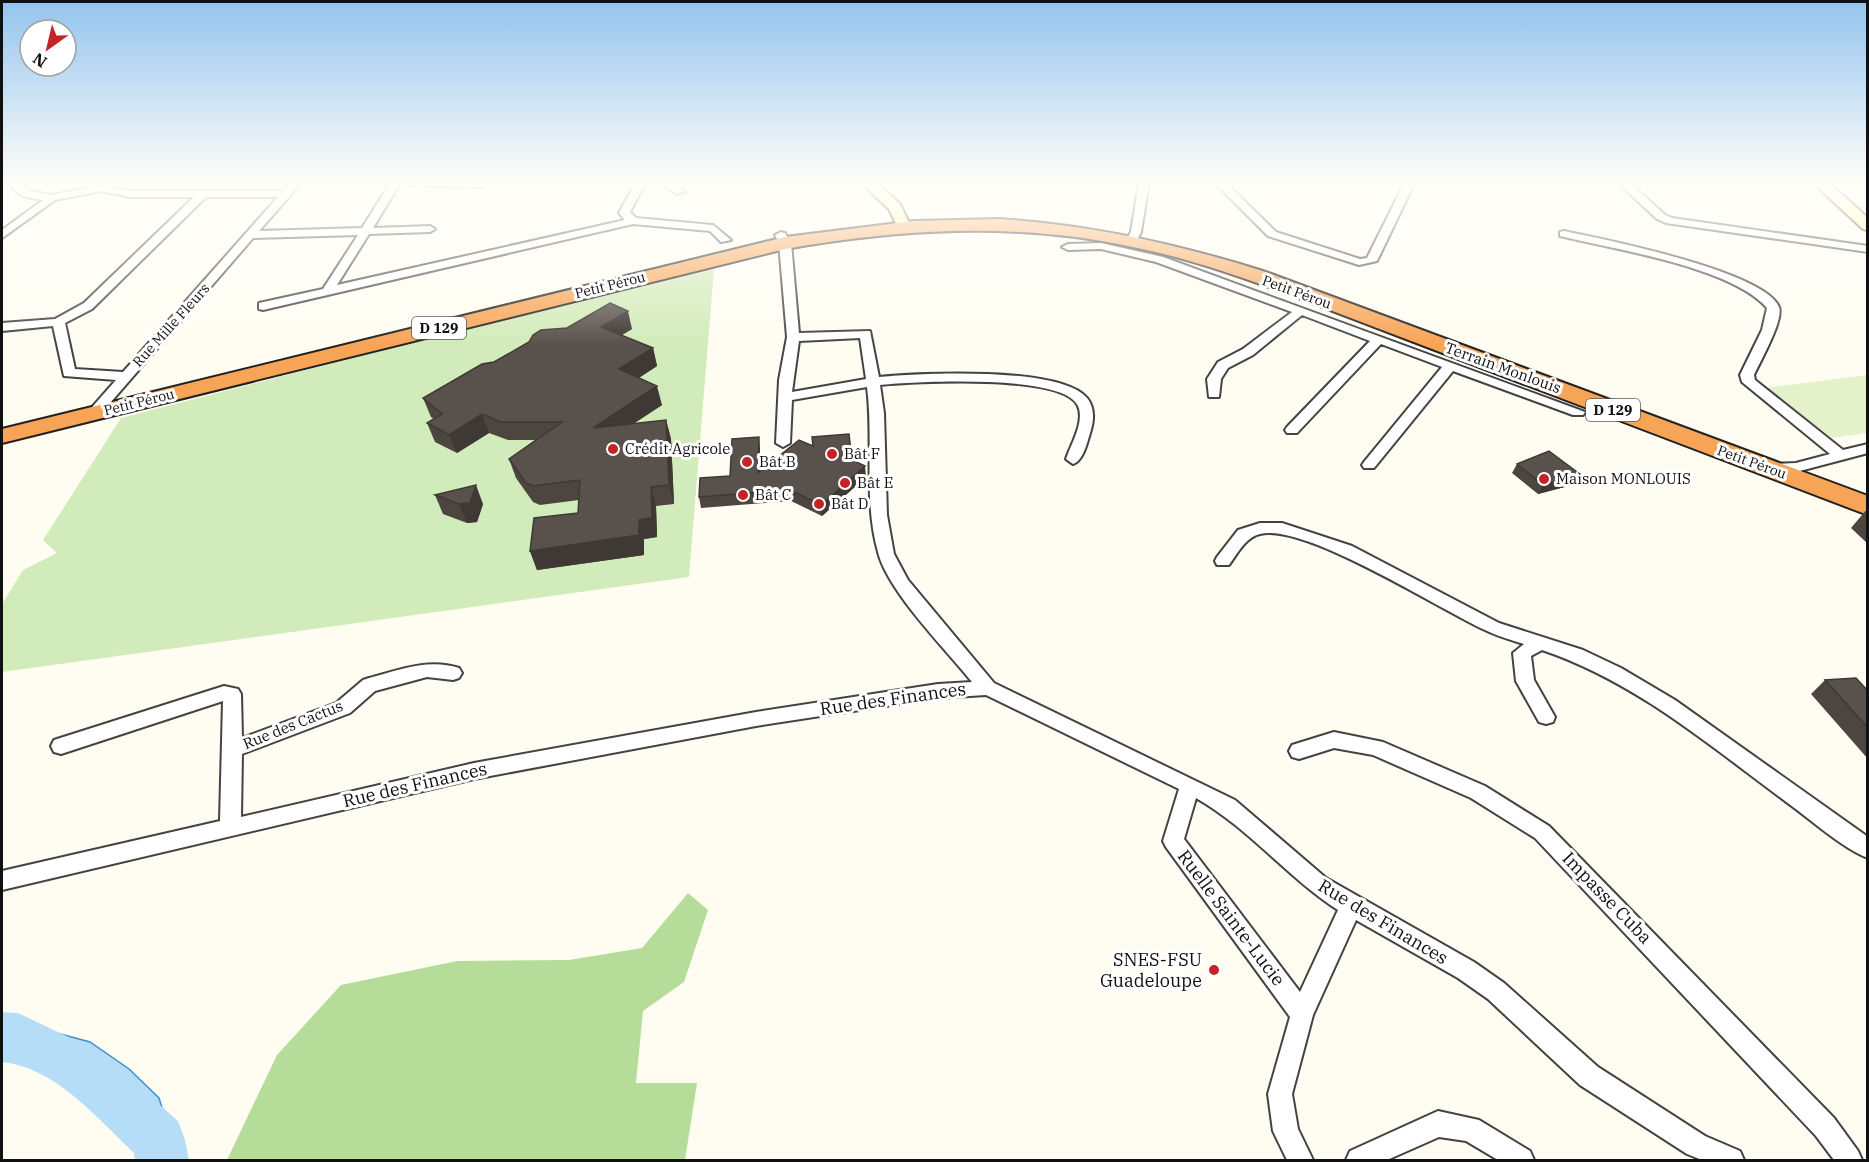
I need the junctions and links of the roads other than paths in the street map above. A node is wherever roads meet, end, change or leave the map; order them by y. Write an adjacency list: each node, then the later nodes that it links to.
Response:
1 (160, 236): 19 (street)
2 (251, 236): 25 (street, Rue Mille Fleurs)
3 (363, 236): 16 (street)
4 (567, 236): 16 (street)
5 (721, 236): 13 (street)
6 (804, 236): 12 (highway, Petit Pérou / D 129)
7 (1134, 236): 23 (highway, Petit Pérou / D 129)
8 (1279, 236): 9 (street)
9 (1383, 236)
10 (1574, 236): 36 (street)
11 (1778, 236): 15 (street)
12 (783, 239): 21 (street); 29 (highway, Petit Pérou / D 129)
13 (725, 240)
14 (1068, 247): 18 (street, Terrain Monlouis)
15 (1868, 249)
16 (327, 292): 17 (street)
17 (263, 306)
18 (1300, 311): 22 (street, Terrain Monlouis); 27 (street)
19 (58, 322): 20 (street); 25 (street)
20 (2, 327)
21 (793, 337): 26 (street); 28 (street)
22 (1377, 341): 23 (street, Terrain Monlouis); 32 (street)
23 (1431, 345): 24 (street, Terrain Monlouis); 39 (highway, Petit Pérou / D 129); 39 (highway, Petit Pérou / D 129)
24 (1450, 366): 30 (street, Terrain Monlouis); 38 (street)
25 (124, 376): 29 (street, Rue Mille Fleurs)
26 (872, 380): 28 (street); 37 (street); 45 (street)
27 (1214, 394)
28 (785, 397): 34 (street)
29 (98, 407): 31 (highway, Petit Pérou / D 129); 33 (highway, Petit Pérou / D 129)
30 (1578, 412)
31 (2, 425)
32 (1292, 430)
33 (2, 436)
34 (783, 443)
35 (1868, 448): 36 (street)
36 (1839, 454): 39 (street)
37 (1073, 459)
38 (1369, 465)
39 (1795, 473): 40 (highway, Petit Pérou / D 129); 41 (highway, Petit Pérou)
40 (1868, 495)
41 (1868, 506)
42 (1223, 561): 43 (street)
43 (1542, 642): 46 (street); 52 (street)
44 (453, 673): 48 (street, Rue des Cactus)
45 (988, 688): 50 (street, Rue des Finances); 51 (street, Rue des Finances)
46 (1546, 717)
47 (61, 746): 48 (street, Rue des Cactus)
48 (233, 749): 51 (street, Rue des Cactus)
49 (1299, 751): 60 (street, Impasse Cuba)
50 (1190, 785): 54 (street, Rue des Finances); 55 (street, Ruelle Sainte-Lucie)
51 (230, 829): 53 (street, Rue des Finances)
52 (1868, 849)
53 (2, 881)
54 (1351, 906): 55 (street); 59 (street, Rue des Finances)
55 (1302, 1014): 56 (street)
56 (1300, 1161)
57 (1359, 1161): 58 (street)
58 (1521, 1161)
59 (1731, 1161)
60 (1850, 1161)

